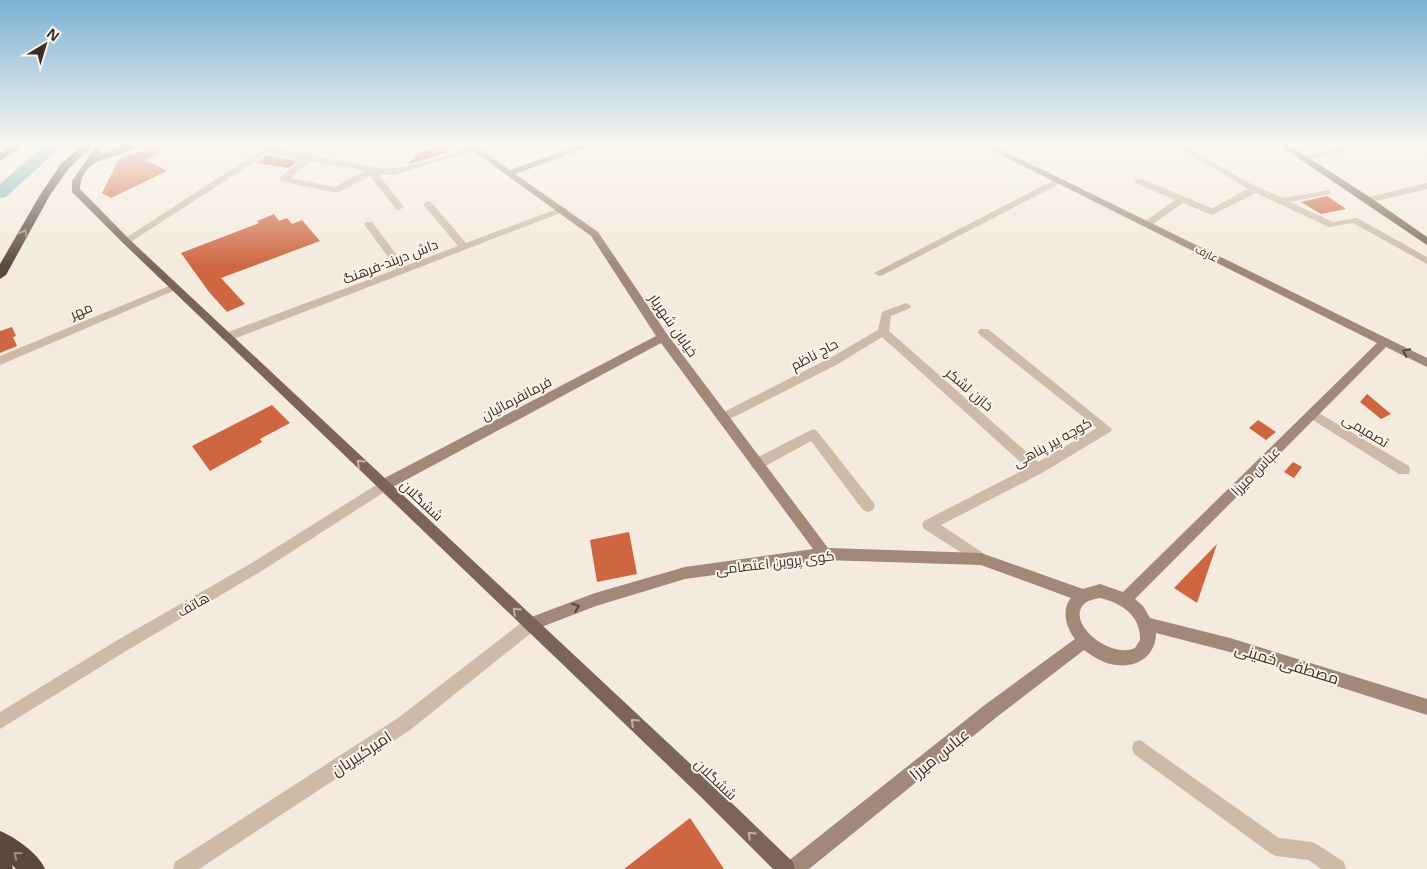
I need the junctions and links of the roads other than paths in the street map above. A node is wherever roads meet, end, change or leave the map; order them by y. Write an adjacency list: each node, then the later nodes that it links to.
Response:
1 (52, 186): 30 (highway, one-way to 1)
2 (75, 186): 24 (main road, ششگلان)
3 (212, 186): 24 (street)
4 (315, 186): 5 (street)
5 (342, 186)
6 (383, 186): 20 (street)
7 (527, 186): 21 (street, خیابان شهریار)
8 (1049, 186): 29 (street)
9 (1067, 186): 23 (street, عارف)
10 (1149, 186): 16 (street)
11 (1249, 186): 14 (street)
12 (1346, 186): 17 (main road)
13 (1427, 186): 17 (street)
14 (1256, 189): 16 (street); 18 (street)
15 (1327, 192): 18 (street)
16 (1182, 199): 23 (street)
17 (1368, 200): 25 (main road)
18 (1281, 201): 27 (street)
19 (428, 204): 26 (street)
20 (399, 207)
21 (563, 210): 26 (street, داش دربند-فرهنگ); 36 (street, خیابان شهریار)
22 (369, 224): 28 (street)
23 (1147, 224): 37 (street, عارف)
24 (126, 240): 31 (main road, ششگلان)
25 (1427, 242)
26 (464, 247): 28 (street, داش دربند-فرهنگ)
27 (1427, 261)
28 (403, 270): 35 (street, داش دربند-فرهنگ)
29 (879, 273)
30 (0, 276)
31 (174, 287): 35 (main road, ششگلان); 38 (street, مهر)
32 (906, 306): 33 (street)
33 (883, 332): 41 (street, حاج ناظم); 43 (street, خازن لشکر)
34 (984, 332): 43 (street, کوچه پیر پناهی)
35 (227, 337): 45 (main road, ششگلان, one-way to 35)
36 (663, 338): 41 (street, خیابان شهریار); 45 (street, فرمانفرمائیان)
37 (1384, 342): 39 (street, عارف, one-way to 37); 40 (street, عباس میرزا)
38 (0, 361)
39 (1427, 363)
40 (1312, 414): 44 (street, تصمیمی); 50 (street, عباس میرزا)
41 (722, 418): 42 (street, خیابان شهریار)
42 (757, 464): 46 (street); 47 (street, خیابان شهریار)
43 (1037, 469): 48 (street, کوچه پیر پناهی)
44 (1404, 470)
45 (384, 485): 51 (main road, ششگلان, one-way to 45); 55 (street, هاتف)
46 (868, 506)
47 (824, 554): 48 (street, کوی پروین اعتصامی); 51 (street, کوی پروین اعتصامی, one-way to 47)
48 (980, 559): 49 (street, کوی پروین اعتصامی)
49 (1082, 595): 50 (street); 53 (street)
50 (1125, 599): 52 (street)
51 (531, 624): 61 (street, امیرکبیریان); 62 (main road, ششگلان, one-way to 51)
52 (1147, 624): 53 (street); 54 (street, مصطفی خمینی)
53 (1084, 640): 63 (street, عباس میرزا)
54 (1427, 707)
55 (0, 721)
56 (1140, 748): 64 (street)
57 (0, 842): 60 (highway, one-way to 57)
58 (0, 865): 59 (highway)
59 (2, 869)
60 (34, 869)
61 (182, 869)
62 (786, 869)
63 (794, 869)
64 (1337, 869)

